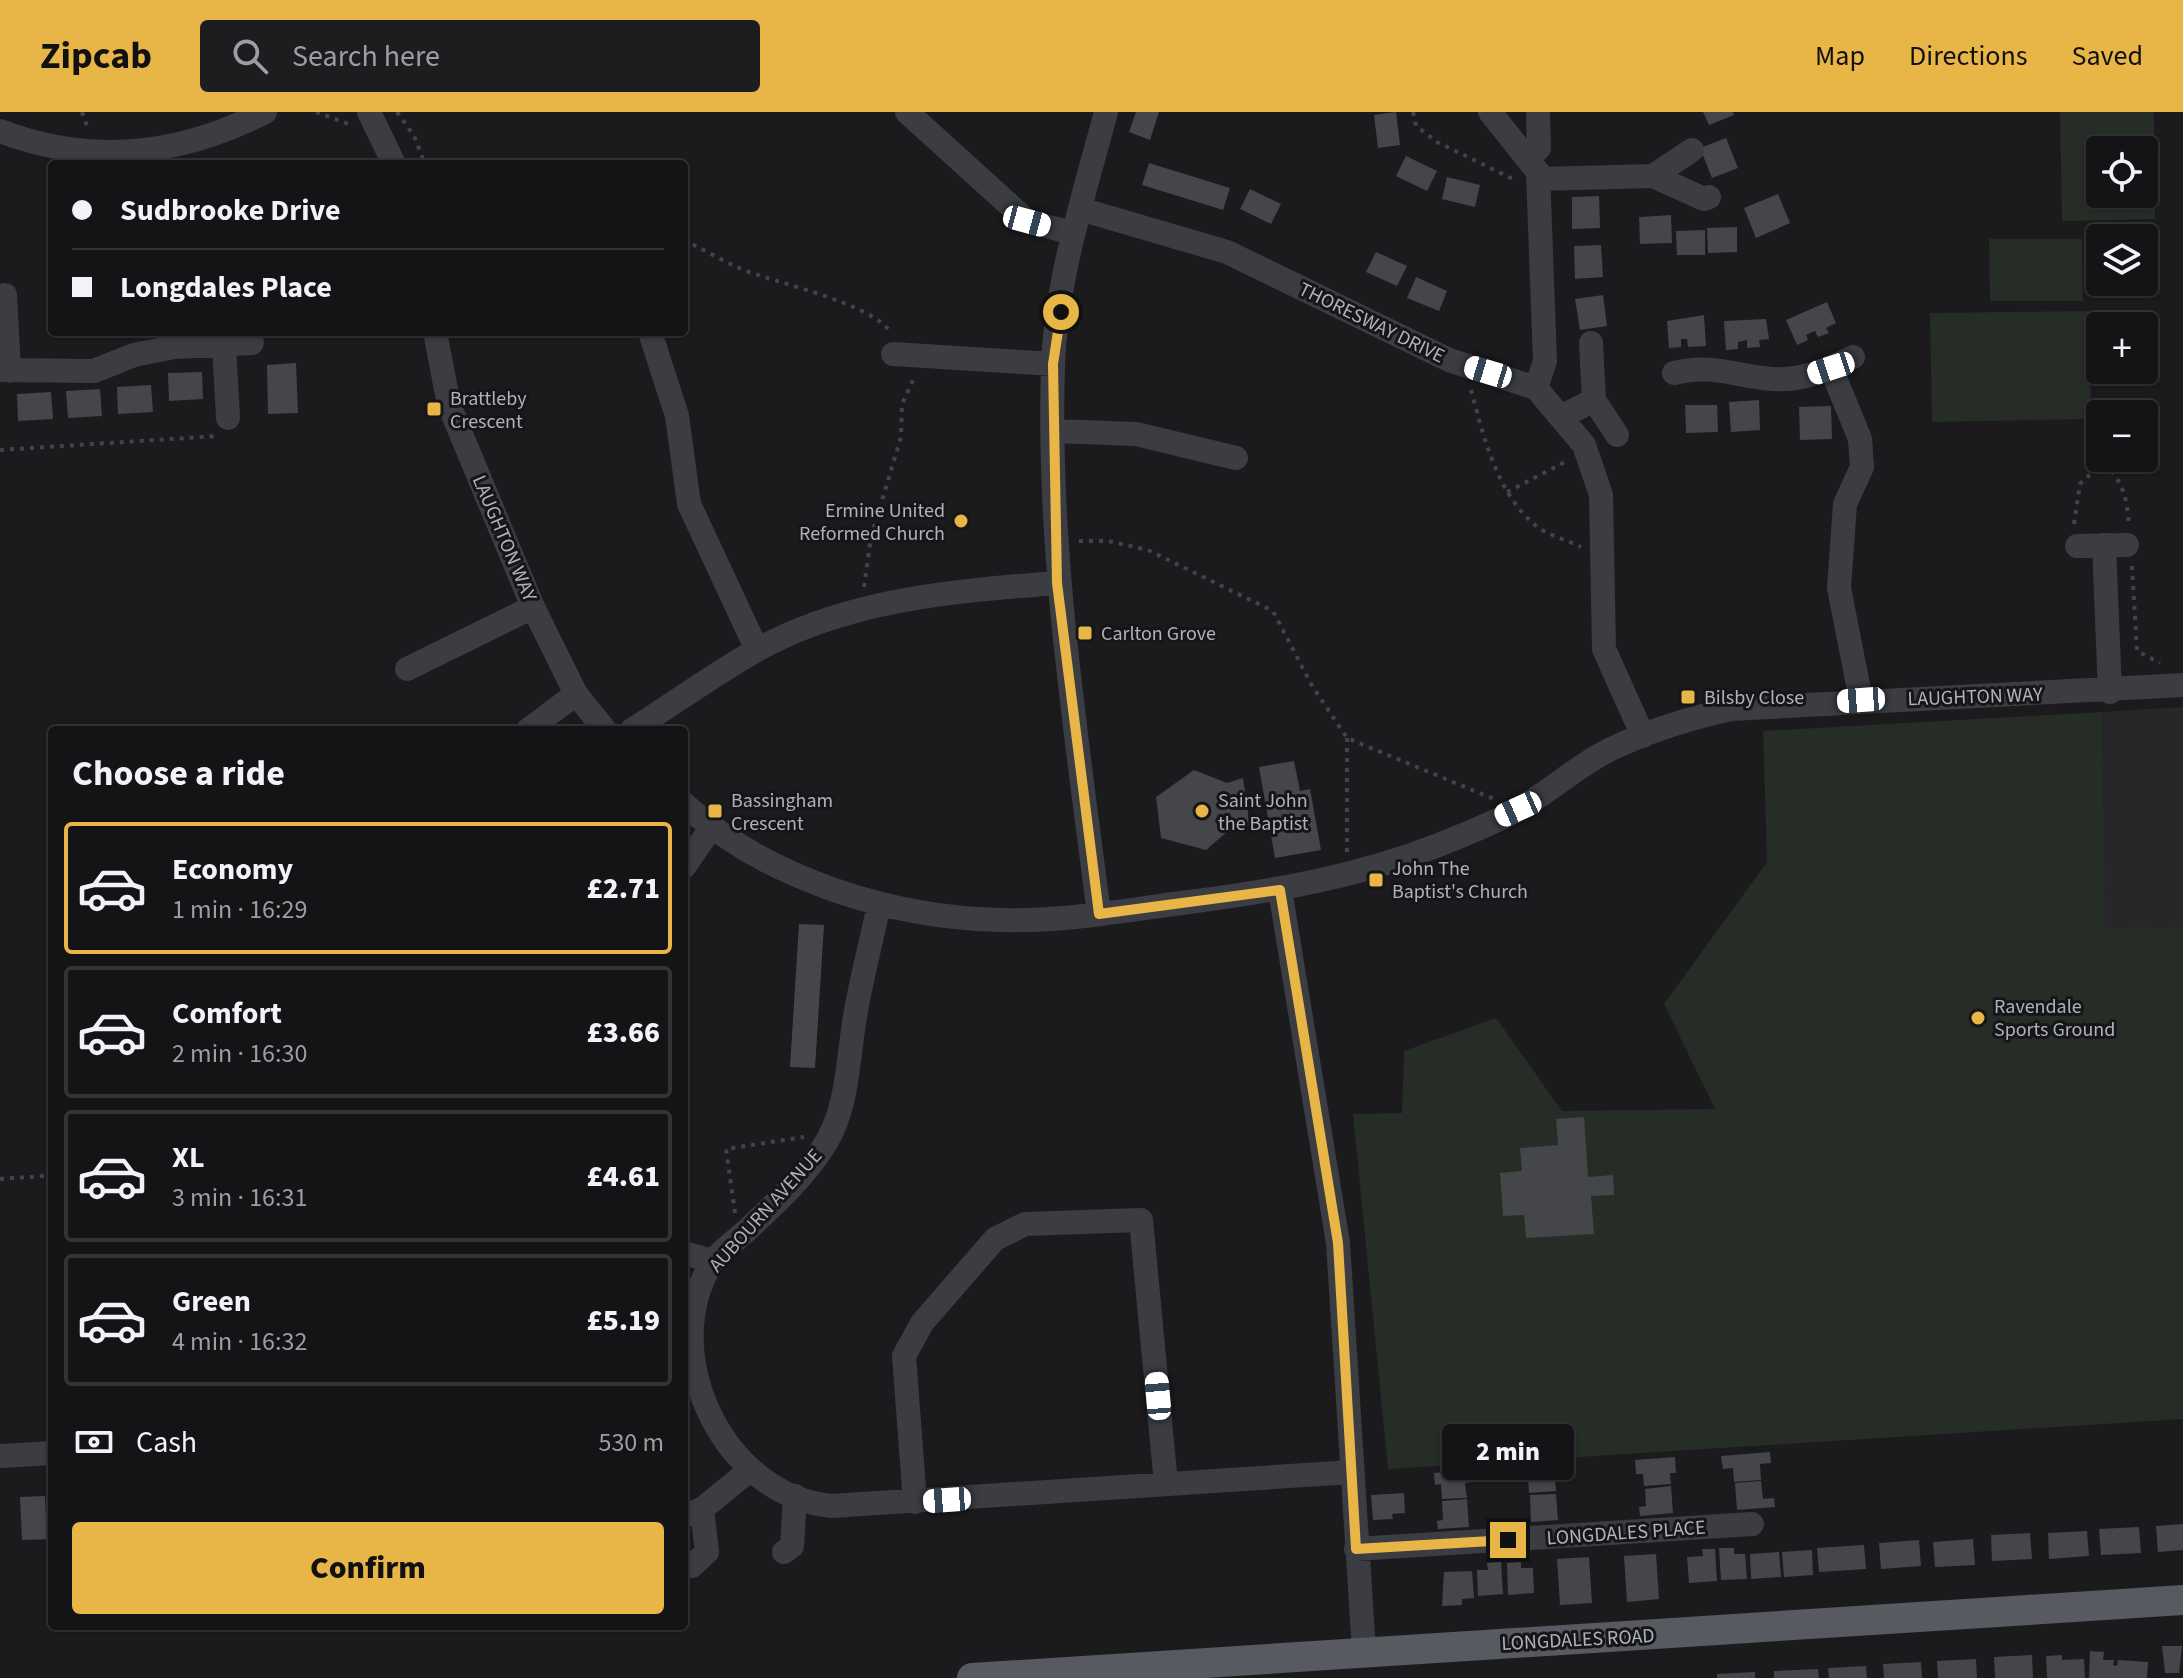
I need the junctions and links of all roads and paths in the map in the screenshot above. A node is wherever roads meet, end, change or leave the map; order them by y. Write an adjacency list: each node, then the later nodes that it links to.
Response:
1 (265, 112): 9 (street)
2 (369, 112): 11 (street)
3 (397, 112): 12 (path)
4 (907, 112): 17 (street)
5 (1106, 112): 16 (street)
6 (1413, 112): 13 (path)
7 (1490, 112): 13 (street)
8 (1538, 112): 13 (street)
9 (0, 131)
10 (1692, 150): 14 (street)
11 (392, 160)
12 (423, 160)
13 (1535, 176): 14 (street); 30 (street)
14 (1653, 176): 15 (street)
15 (1709, 197)
16 (1080, 209): 17 (street); 27 (street, THORESWAY DRIVE)
17 (1072, 233): 26 (street)
18 (688, 242): 25 (path)
19 (5, 295): 28 (street)
20 (436, 336): 44 (street, LAUGHTON WAY)
21 (651, 336): 46 (street)
22 (252, 343): 24 (street)
23 (1591, 343): 31 (street)
24 (224, 345): 28 (street); 33 (street)
25 (907, 355): 26 (street); 45 (path)
26 (1053, 364): 34 (street)
27 (1463, 365): 30 (street, THORESWAY DRIVE); 39 (path)
28 (5, 370)
29 (1674, 373): 51 (street)
30 (1536, 388): 32 (street)
31 (1594, 400): 32 (street); 35 (street)
32 (1561, 417): 37 (street)
33 (228, 427): 36 (path)
34 (1055, 431): 38 (street); 40 (street)
35 (1617, 435)
36 (0, 450)
37 (1586, 451): 39 (path); 42 (street)
38 (1236, 458)
39 (1507, 492): 42 (path)
40 (1057, 540): 43 (street); 56 (path)
41 (2077, 546): 49 (street)
42 (1602, 556): 55 (street)
43 (1057, 583): 45 (street); 64 (street)
44 (533, 607): 47 (street); 50 (street, LAUGHTON WAY)
45 (861, 610): 46 (street)
46 (757, 650): 54 (street)
47 (407, 669)
48 (2183, 685): 49 (street, LAUGHTON WAY)
49 (2110, 692): 51 (street, LAUGHTON WAY)
50 (576, 694): 52 (street); 53 (street, LAUGHTON WAY)
51 (1861, 700): 55 (street, LAUGHTON WAY)
52 (533, 726)
53 (602, 726)
54 (638, 726)
55 (1643, 736): 58 (street, LAUGHTON WAY)
56 (1347, 738): 58 (path); 61 (path)
57 (688, 808): 59 (street, LAUGHTON WAY)
58 (1518, 809): 61 (street, LAUGHTON WAY)
59 (711, 828): 60 (street); 63 (street, LAUGHTON WAY)
60 (688, 861)
61 (1347, 875): 62 (street, LAUGHTON WAY)
62 (1280, 890): 64 (street, LAUGHTON WAY); 74 (street)
63 (879, 904): 64 (street, LAUGHTON WAY); 68 (street, AUBOURN AVENUE)
64 (1099, 914)
65 (812, 1136): 68 (path)
66 (44, 1176): 67 (path)
67 (0, 1179)
68 (739, 1238): 70 (street, AUBOURN AVENUE)
69 (688, 1254): 70 (street)
70 (713, 1261): 73 (street, AUBOURN AVENUE)
71 (48, 1453): 72 (street)
72 (0, 1456)
73 (750, 1470): 76 (street, AUBOURN AVENUE); 78 (street)
74 (1351, 1472): 75 (street, AUBOURN AVENUE); 80 (street)
75 (1166, 1484): 77 (street, AUBOURN AVENUE); 77 (street)
76 (795, 1496): 77 (street, AUBOURN AVENUE); 81 (street)
77 (915, 1502)
78 (693, 1512): 82 (street)
79 (1752, 1524): 80 (street, LONGDALES PLACE)
80 (1356, 1549): 84 (street)
81 (784, 1552)
82 (692, 1566)
83 (2183, 1600): 84 (main road, LONGDALES ROAD)
84 (1364, 1651): 85 (main road, LONGDALES ROAD)
85 (972, 1678)

